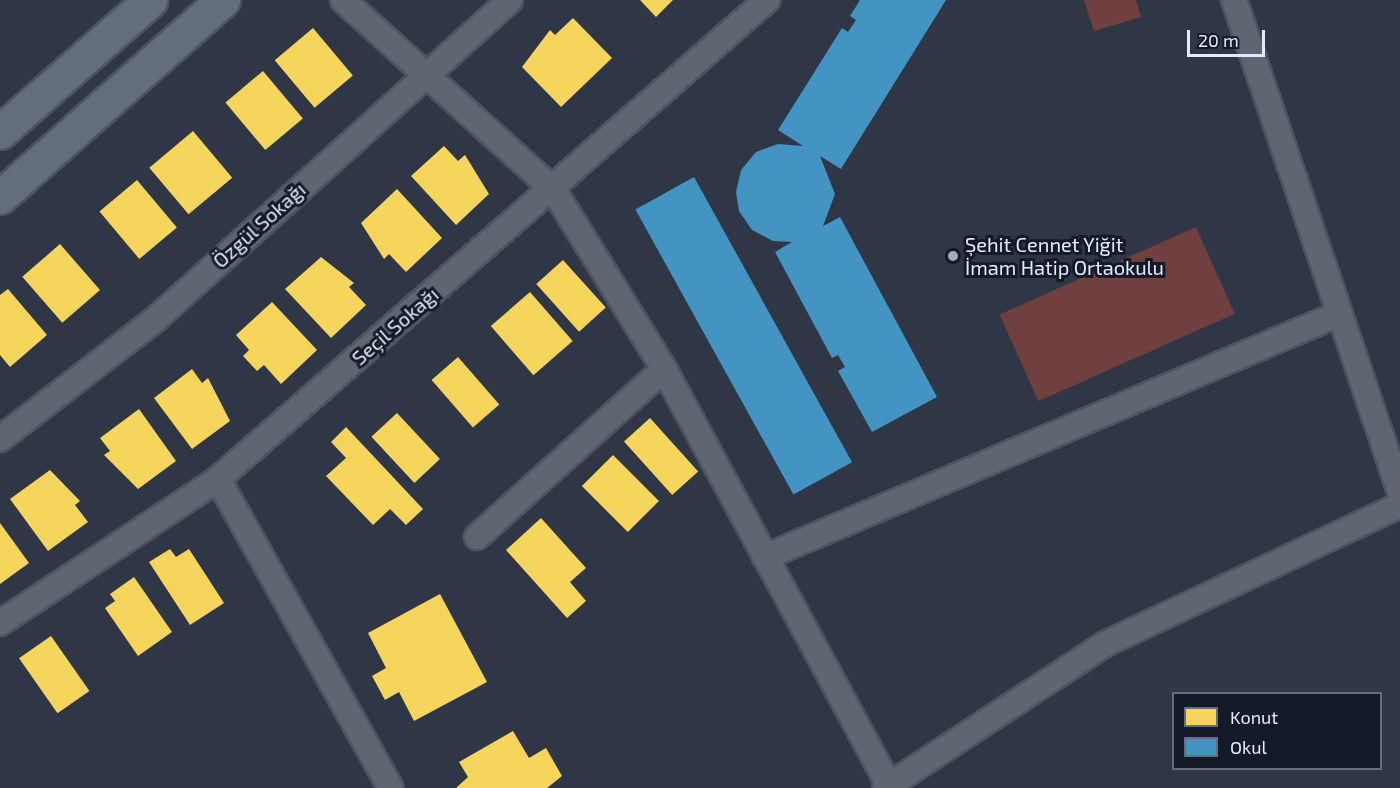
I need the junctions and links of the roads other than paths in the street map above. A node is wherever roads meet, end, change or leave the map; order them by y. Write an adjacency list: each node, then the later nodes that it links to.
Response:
1 (150, 0): 8 (main road)
2 (223, 0): 10 (main road)
3 (344, 0): 7 (street)
4 (510, 0): 7 (street, Özgül Sokağı)
5 (767, 0): 9 (street, Seçil Sokağı)
6 (1234, 0): 11 (street)
7 (428, 72): 9 (street); 13 (street, Özgül Sokağı)
8 (0, 132)
9 (553, 189): 12 (street); 14 (street, Seçil Sokağı)
10 (0, 197)
11 (1339, 314): 15 (street); 18 (street)
12 (664, 369): 17 (street); 18 (street)
13 (0, 439)
14 (219, 479): 19 (street, Seçil Sokağı); 21 (street)
15 (1400, 492)
16 (1400, 505): 20 (street)
17 (477, 537)
18 (765, 556): 20 (street)
19 (0, 623)
20 (888, 787)
21 (391, 788)

